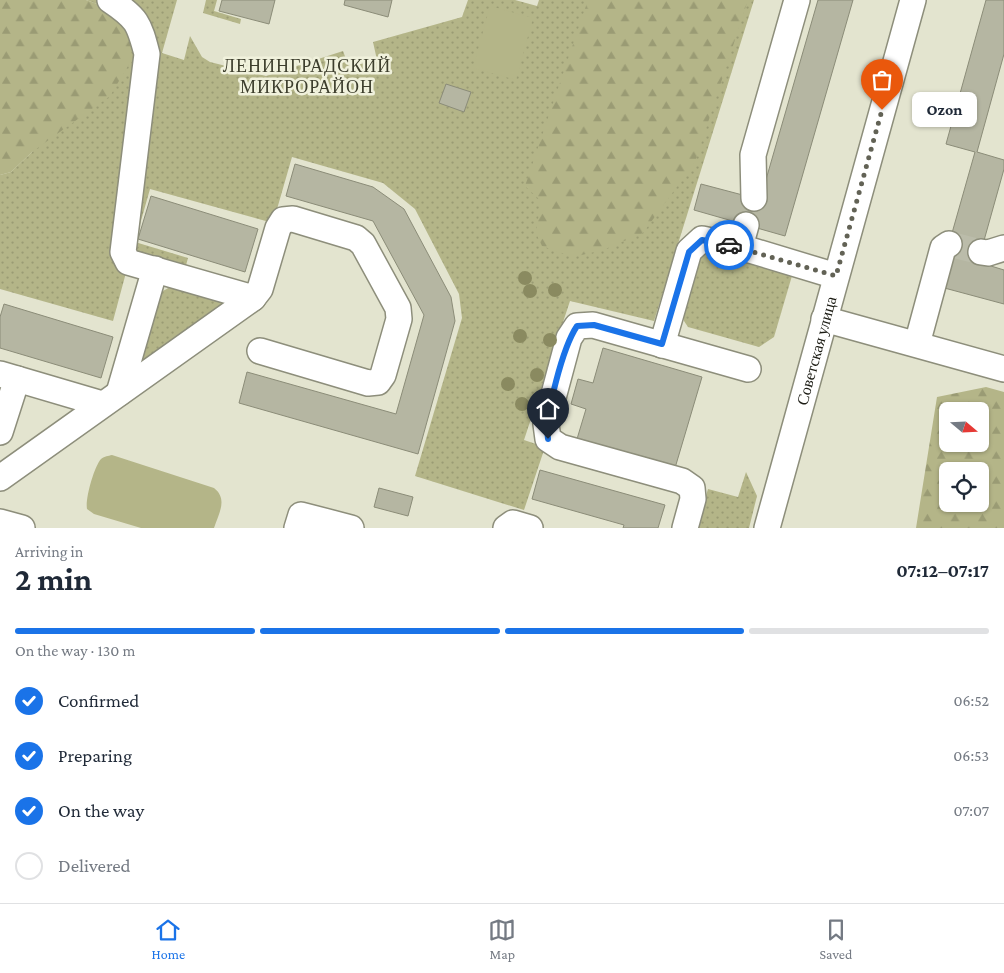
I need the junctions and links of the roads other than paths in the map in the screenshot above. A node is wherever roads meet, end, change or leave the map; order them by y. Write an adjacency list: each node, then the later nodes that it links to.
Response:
1 (110, 0): 6 (street)
2 (798, 0): 4 (street)
3 (913, 0): 7 (street, Советская улица)
4 (754, 198)
5 (949, 244): 11 (street)
6 (155, 270): 8 (street); 16 (street)
7 (836, 276): 9 (street, Советская улица); 10 (street)
8 (253, 298): 12 (street); 16 (street)
9 (824, 319): 11 (street); 26 (street, Советская улица)
10 (662, 344): 13 (street); 25 (street)
11 (917, 344): 14 (street)
12 (260, 351)
13 (748, 369)
14 (1004, 369)
15 (8, 376): 16 (street); 17 (street)
16 (110, 398): 18 (street)
17 (0, 432)
18 (0, 478)
19 (0, 522): 20 (street)
20 (22, 528)
21 (297, 528): 22 (street)
22 (351, 528)
23 (506, 528): 24 (street)
24 (530, 528)
25 (685, 528)
26 (767, 528)

